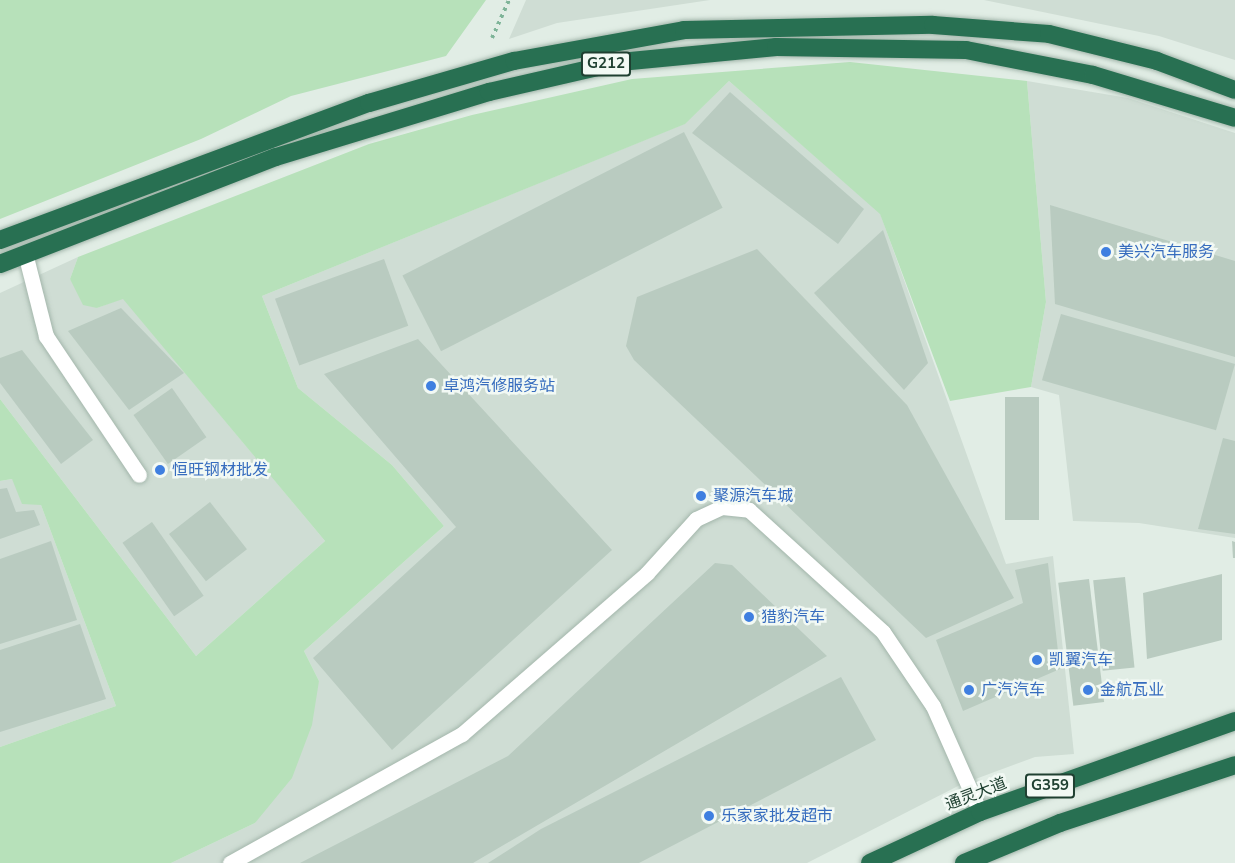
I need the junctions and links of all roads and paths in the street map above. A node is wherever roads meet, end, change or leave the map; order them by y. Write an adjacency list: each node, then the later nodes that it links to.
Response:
1 (1235, 90): 3 (highway, G212)
2 (1235, 118): 4 (highway, G212)
3 (0, 240)
4 (26, 253): 5 (highway, G212); 6 (lane)
5 (0, 264)
6 (139, 475)
7 (1235, 721): 9 (highway, 通灵大道 / G359)
8 (1235, 765): 12 (highway, G359)
9 (980, 812): 10 (lane); 11 (highway, 通灵大道 / G359)
10 (231, 863)
11 (870, 863)
12 (964, 863)

